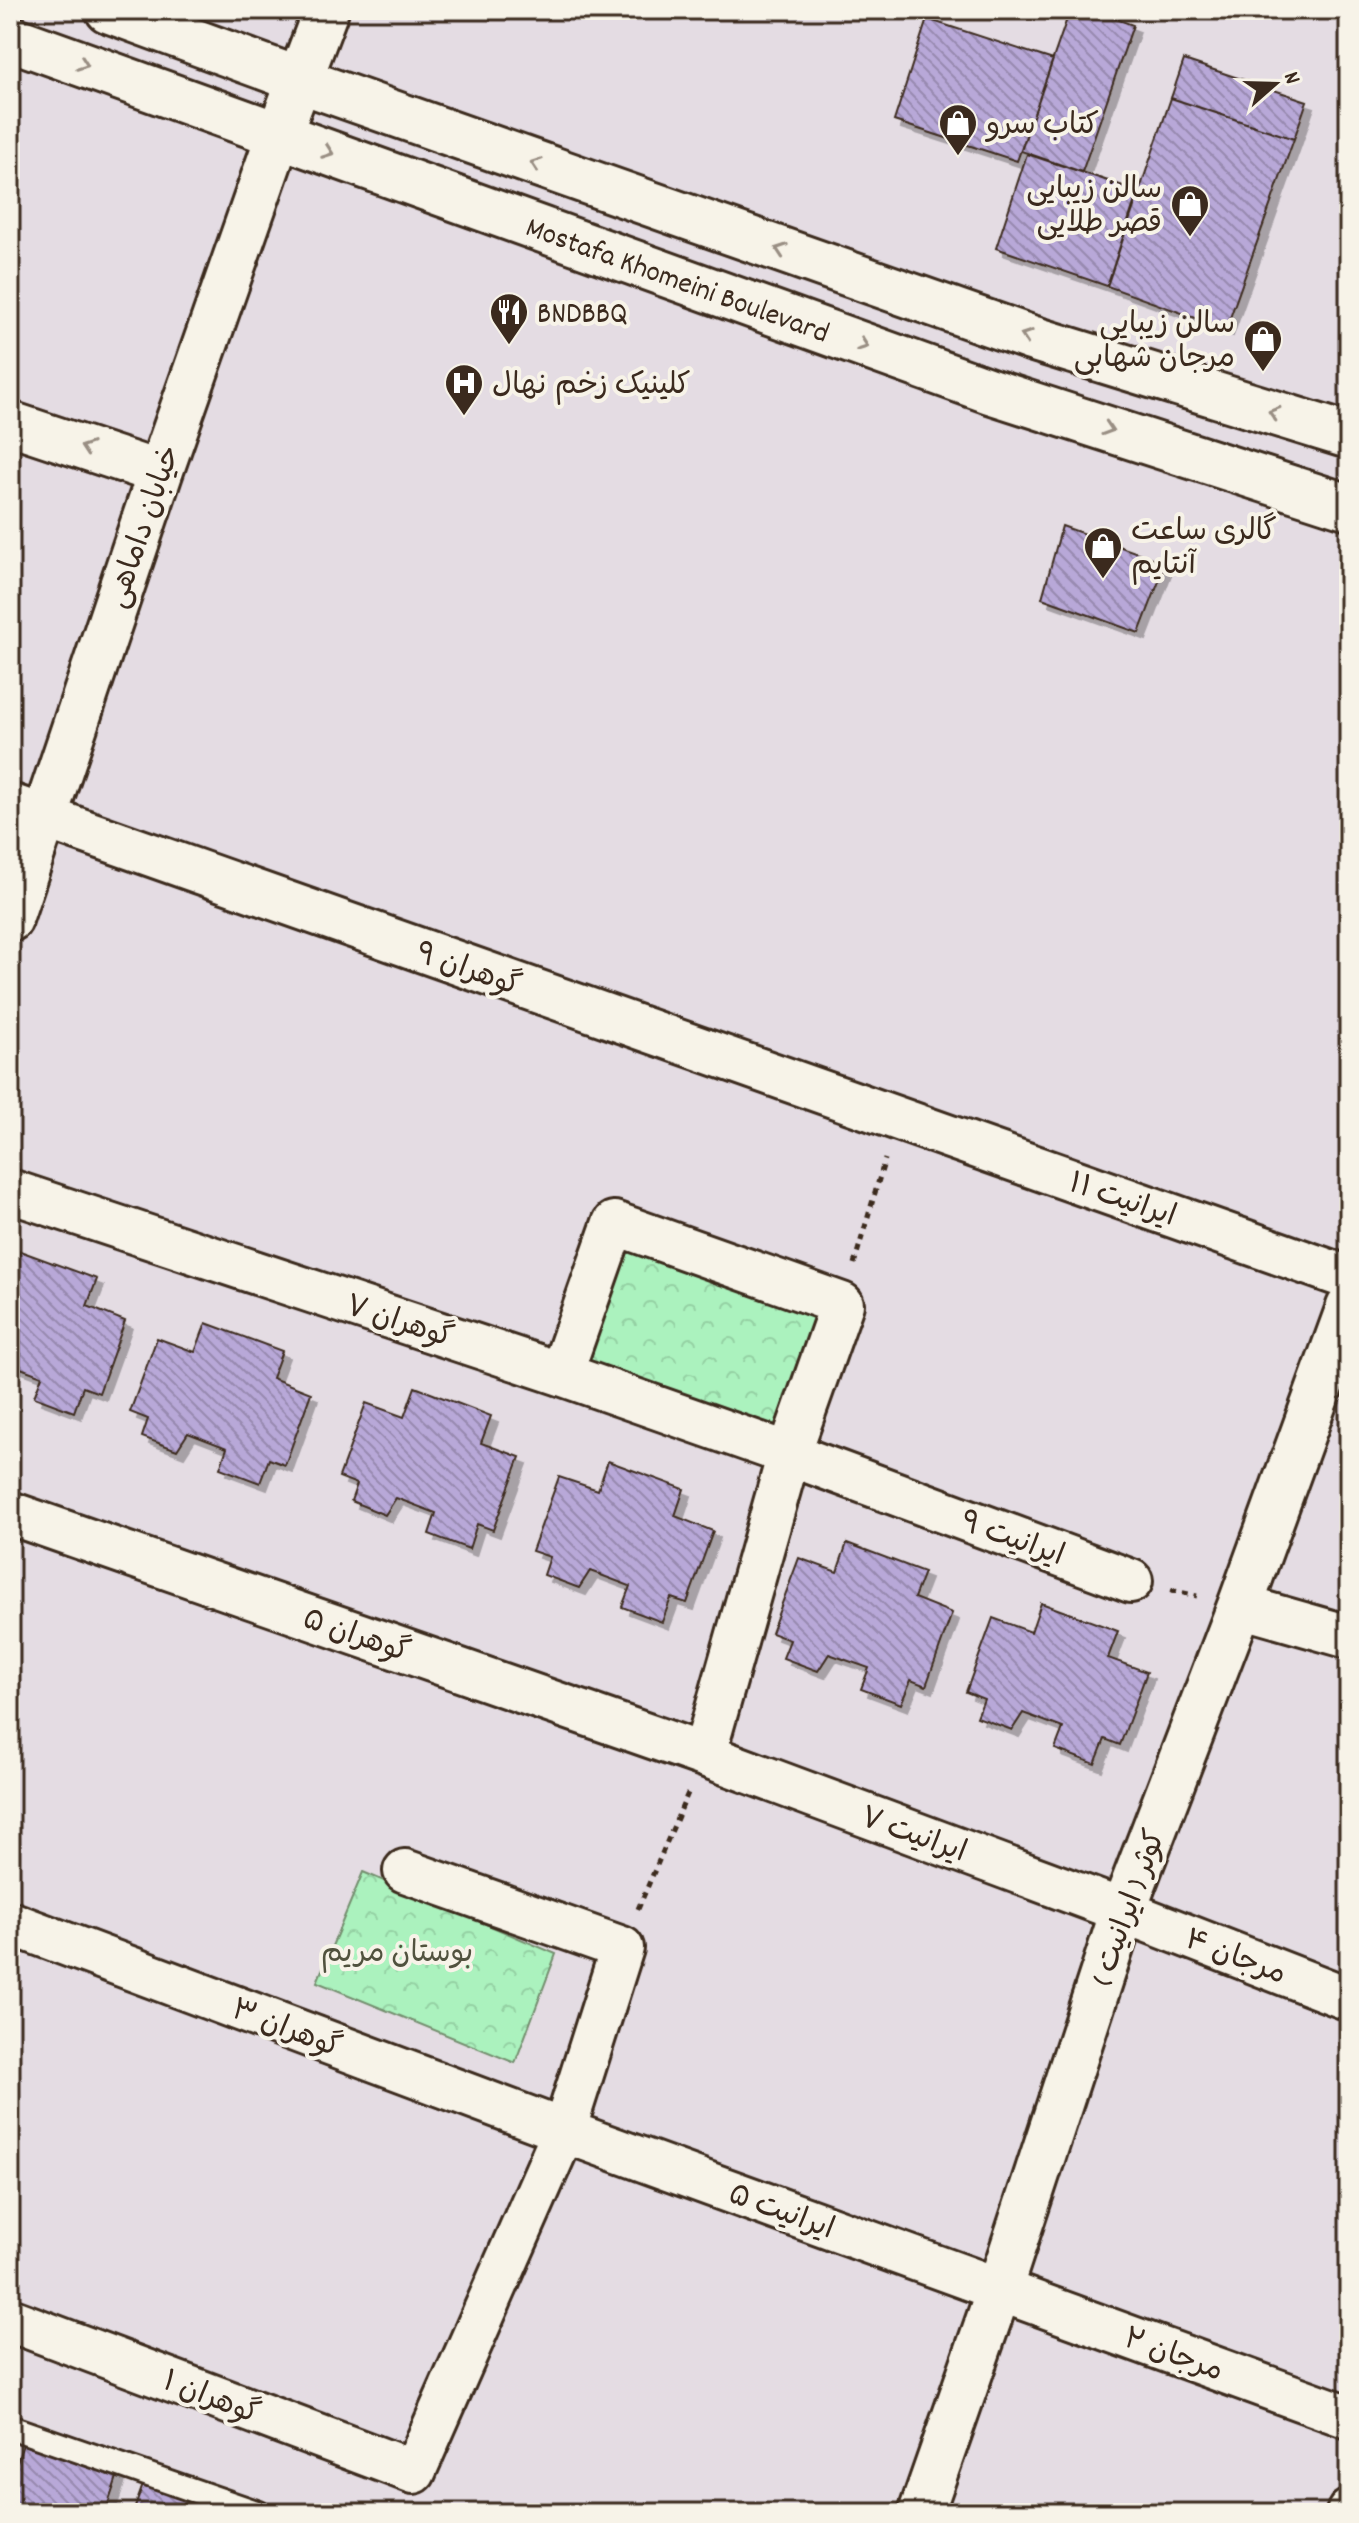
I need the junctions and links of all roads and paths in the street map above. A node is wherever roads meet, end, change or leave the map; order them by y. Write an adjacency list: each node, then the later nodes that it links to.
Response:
1 (108, 10): 4 (main road, Mostafa Khomeini Boulevard)
2 (326, 10): 4 (main road, خیابان داماهی)
3 (10, 38): 5 (main road, Mostafa Khomeini Boulevard, one-way to 5)
4 (302, 81): 5 (main road, خیابان داماهی); 7 (main road, Mostafa Khomeini Boulevard, one-way to 4)
5 (279, 134): 8 (main road, خیابان داماهی); 9 (main road, Mostafa Khomeini Boulevard, one-way to 9)
6 (10, 423): 8 (street, one-way to 6)
7 (1349, 436)
8 (160, 473): 10 (main road, خیابان داماهی)
9 (1349, 507)
10 (26, 811): 11 (main road, خیابان داماهی); 12 (street, گوهران ۹)
11 (10, 919)
12 (897, 1118): 14 (street, ایرانیت ۱۱); 15 (path)
13 (10, 1191): 17 (street, گوهران ۷)
14 (1349, 1278)
15 (842, 1304): 17 (street); 18 (street)
16 (1349, 1307): 21 (main road, کوثر ( ایرانیت ))
17 (561, 1374): 18 (street, گوهران ۷)
18 (789, 1454): 20 (street, ایرانیت ۹); 23 (street)
19 (10, 1513): 23 (street, گوهران ۵)
20 (1131, 1581): 21 (path)
21 (1240, 1606): 22 (street); 25 (main road, کوثر ( ایرانیت ))
22 (1349, 1637)
23 (704, 1755): 25 (street, ایرانیت ۷); 27 (path)
24 (405, 1871): 27 (street)
25 (1123, 1911): 28 (street, مرجان ۴); 30 (main road, کوثر ( ایرانیت ))
26 (10, 1923): 29 (street, گوهران ۳)
27 (622, 1948): 29 (street)
28 (1349, 1999)
29 (564, 2131): 30 (street, ایرانیت ۵); 31 (street, گوهران ۱)
30 (999, 2290): 32 (street, مرجان ۲); 35 (main road, کوثر ( ایرانیت ))
31 (10, 2320)
32 (1349, 2417)
33 (10, 2427): 34 (lane)
34 (259, 2513)
35 (921, 2513)

